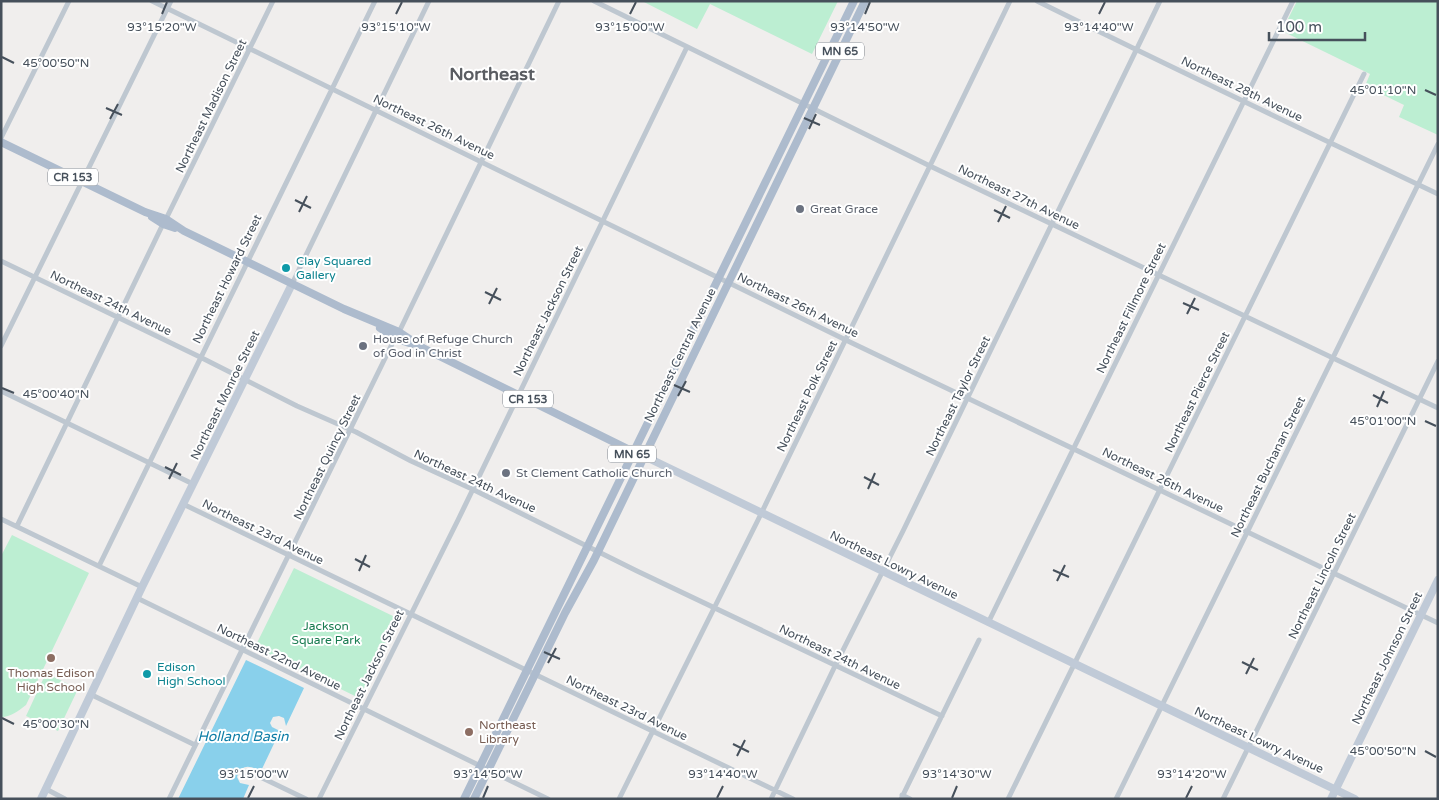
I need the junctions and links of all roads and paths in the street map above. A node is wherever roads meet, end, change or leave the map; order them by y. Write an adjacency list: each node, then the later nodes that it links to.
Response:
1 (69, 1): 25 (street)
2 (152, 1): 15 (street, Northeast 26th Avenue)
3 (171, 1): 15 (street)
4 (273, 1): 17 (street, Northeast Madison Street)
5 (375, 1): 20 (street, Northeast Howard Street)
6 (429, 1): 24 (street, Northeast Monroe Street)
7 (559, 1): 28 (street, Northeast Quincy Street)
8 (594, 1): 16 (street, Northeast 27th Avenue)
9 (854, 1): 22 (main road, Northeast Central Avenue / MN 65)
10 (865, 1): 23 (main road, Northeast Central Avenue / MN 65)
11 (1010, 1): 29 (street, Northeast Polk Street)
12 (1037, 1): 18 (street, Northeast 28th Avenue)
13 (1160, 1): 18 (street, Northeast Taylor Street)
14 (1293, 1): 21 (street, Northeast Fillmore Street)
15 (168, 9): 17 (street, Northeast 26th Avenue); 30 (street)
16 (687, 47): 22 (street, Northeast 27th Avenue); 34 (street, Northeast Jackson Street)
17 (250, 48): 20 (street, Northeast 26th Avenue); 33 (street, Northeast Madison Street)
18 (1137, 51): 21 (street, Northeast 28th Avenue); 35 (street, Northeast Taylor Street)
19 (1364, 74): 26 (street, Northeast Pierce Street)
20 (332, 88): 24 (street, Northeast 26th Avenue); 37 (street, Northeast Howard Street)
21 (1243, 102): 26 (street, Northeast 28th Avenue); 38 (street, Northeast Fillmore Street)
22 (802, 103): 23 (street, Northeast 27th Avenue); 40 (main road, Northeast Central Avenue / MN 65)
23 (813, 109): 29 (street, Northeast 27th Avenue); 41 (main road, Northeast Central Avenue / MN 65)
24 (376, 110): 28 (street, Northeast 26th Avenue); 42 (street, Northeast Monroe Street)
25 (1, 140): 30 (main road, Northeast Lowry Avenue / CR 153)
26 (1330, 142): 31 (street, Northeast 28th Avenue); 43 (street, Northeast Pierce Street)
27 (1438, 144): 31 (street, Northeast Buchanan Street)
28 (481, 162): 34 (street, Northeast 26th Avenue); 45 (street, Northeast Quincy Street)
29 (930, 166): 35 (street, Northeast 27th Avenue); 46 (street, Northeast Polk Street)
30 (83, 182): 33 (main road, Northeast Lowry Avenue / CR 153); 39 (street)
31 (1418, 184): 32 (street, Northeast 28th Avenue); 49 (street, Northeast Buchanan Street)
32 (1438, 194)
33 (165, 221): 37 (main road, Northeast Lowry Avenue / CR 153); 44 (street, Northeast Madison Street)
34 (603, 222): 40 (street, Northeast 26th Avenue); 53 (street, Northeast Jackson Street)
35 (1053, 224): 38 (street, Northeast 27th Avenue); 54 (street, Northeast Taylor Street)
36 (1, 261): 39 (street, Northeast 24th Avenue)
37 (247, 262): 42 (main road, Northeast Lowry Avenue / CR 153); 48 (street, Northeast Howard Street)
38 (1159, 275): 43 (street, Northeast 27th Avenue); 59 (street, Northeast Fillmore Street)
39 (35, 277): 44 (street, Northeast 24th Avenue); 47 (street)
40 (719, 278): 41 (street, Northeast 26th Avenue); 60 (main road, Northeast Central Avenue / MN 65)
41 (728, 282): 46 (street, Northeast 26th Avenue); 61 (main road, Northeast Central Avenue / MN 65)
42 (292, 284): 45 (main road, Northeast Lowry Avenue / CR 153); 51 (street, Northeast Monroe Street)
43 (1245, 316): 49 (street, Northeast 27th Avenue); 65 (street, Northeast Pierce Street)
44 (118, 317): 48 (street, Northeast 24th Avenue); 57 (street, Northeast Madison Street)
45 (397, 335): 53 (main road, Northeast Lowry Avenue / CR 153); 58 (street, Northeast Quincy Street)
46 (846, 340): 54 (street, Northeast 26th Avenue); 67 (street, Northeast Polk Street)
47 (1, 346)
48 (200, 357): 51 (street, Northeast 24th Avenue); 62 (street, Northeast Howard Street)
49 (1332, 358): 55 (street, Northeast 27th Avenue); 70 (street, Northeast Buchanan Street)
50 (1438, 361): 55 (street, Northeast Lincoln Street)
51 (244, 380): 58 (street, Northeast 24th Avenue); 63 (street, Northeast Monroe Street)
52 (1, 391): 57 (street, Northeast 23rd Avenue)
53 (518, 394): 60 (main road, Northeast Lowry Avenue / CR 153); 64 (street, Northeast Jackson Street)
54 (968, 398): 59 (street, Northeast 26th Avenue); 75 (street, Northeast Taylor Street)
55 (1419, 399): 56 (street, Northeast 27th Avenue); 76 (street, Northeast Lincoln Street)
56 (1438, 408)
57 (67, 422): 62 (street, Northeast 23rd Avenue); 69 (street, Northeast Madison Street)
58 (351, 430): 64 (street, Northeast 24th Avenue); 73 (street, Northeast Quincy Street)
59 (1073, 448): 65 (street, Northeast 26th Avenue); 83 (street, Northeast Fillmore Street)
60 (634, 451): 61 (main road, Northeast Lowry Avenue / CR 153); 71 (main road, Northeast Central Avenue / MN 65)
61 (644, 456): 67 (street, Northeast Lowry Avenue / CR 153); 72 (main road, Northeast Central Avenue / MN 65)
62 (150, 462): 63 (street, Northeast 23rd Avenue); 74 (street, Northeast Howard Street)
63 (193, 484): 66 (street, Northeast Monroe Street)
64 (472, 489): 71 (street, Northeast 24th Avenue); 81 (street, Northeast Jackson Street)
65 (1161, 490): 70 (street, Northeast 26th Avenue); 87 (street, Northeast Pierce Street)
66 (183, 504): 73 (street, Northeast 23rd Avenue); 78 (street, Northeast Monroe Street)
67 (761, 513): 75 (street, Northeast Lowry Avenue / CR 153); 80 (street, Northeast Polk Street)
68 (1, 519): 69 (street)
69 (16, 526): 74 (street)
70 (1247, 531): 76 (street, Northeast 26th Avenue); 91 (street, Northeast Buchanan Street)
71 (589, 547): 72 (street, Northeast 24th Avenue); 89 (main road, Northeast Central Avenue / MN 65)
72 (598, 551): 80 (street, Northeast 24th Avenue); 89 (main road, Northeast Central Avenue / MN 65)
73 (290, 556): 81 (street, Northeast 23rd Avenue); 86 (street, Northeast Quincy Street)
74 (99, 566): 78 (street)
75 (882, 572): 83 (street, Northeast Lowry Avenue / CR 153); 88 (street, Northeast Taylor Street)
76 (1334, 573): 82 (street, Northeast 26th Avenue); 96 (street, Northeast Lincoln Street)
77 (1438, 580): 82 (street, Northeast Johnson Street)
78 (142, 587): 79 (street, Northeast Monroe Street)
79 (137, 598): 86 (street, Northeast 22nd Avenue); 90 (street, Northeast Monroe Street)
80 (714, 607): 88 (street, Northeast 24th Avenue); 94 (street, Northeast Polk Street)
81 (410, 614): 89 (street, Northeast 23rd Avenue); 92 (street, Northeast Jackson Street)
82 (1421, 615): 84 (street, Northeast 26th Avenue); 100 (street, Northeast Johnson Street)
83 (988, 622): 87 (street, Northeast Lowry Avenue / CR 153)
84 (1438, 623)
85 (979, 640): 93 (street)
86 (242, 650): 92 (street, Northeast 22nd Avenue); 95 (street, Northeast Quincy Street)
87 (1074, 664): 91 (street, Northeast Lowry Avenue / CR 153); 115 (street, Northeast Pierce Street)
88 (835, 666): 93 (street, Northeast 24th Avenue); 101 (street, Northeast Taylor Street)
89 (531, 673): 94 (street, Northeast 23rd Avenue); 97 (main road, Northeast Central Avenue / MN 65)
90 (92, 695): 95 (street); 99 (street, Northeast Monroe Street)
91 (1162, 706): 96 (street, Northeast Lowry Avenue / CR 153); 116 (street, Northeast Buchanan Street)
92 (364, 710): 97 (street, Northeast 22nd Avenue); 107 (street, Northeast Jackson Street)
93 (942, 716): 102 (street)
94 (653, 732): 101 (street, Northeast 23rd Avenue); 111 (street, Northeast Polk Street)
95 (195, 745): 105 (street, Northeast Quincy Street)
96 (1248, 748): 100 (street, Northeast Lowry Avenue / CR 153); 117 (street, Northeast Lincoln Street)
97 (484, 768): 108 (main road, Northeast Central Avenue / MN 65); 109 (main road, Northeast Central Avenue / MN 65); 110 (street, Northeast 22nd Avenue)
98 (247, 776): 106 (street)
99 (46, 789): 103 (street, Northeast Monroe Street); 104 (street)
100 (1336, 789): 118 (street, Northeast Johnson Street); 119 (street, Northeast Lowry Avenue / CR 153)
101 (775, 790): 112 (street, Northeast Taylor Street); 113 (street, Northeast 23rd Avenue)
102 (902, 797): 114 (street)
103 (41, 799)
104 (65, 799)
105 (169, 799)
106 (306, 799)
107 (319, 799)
108 (464, 799)
109 (474, 799)
110 (548, 799)
111 (619, 799)
112 (770, 799)
113 (793, 799)
114 (910, 799)
115 (1008, 799)
116 (1116, 799)
117 (1223, 799)
118 (1331, 799)
119 (1355, 799)

